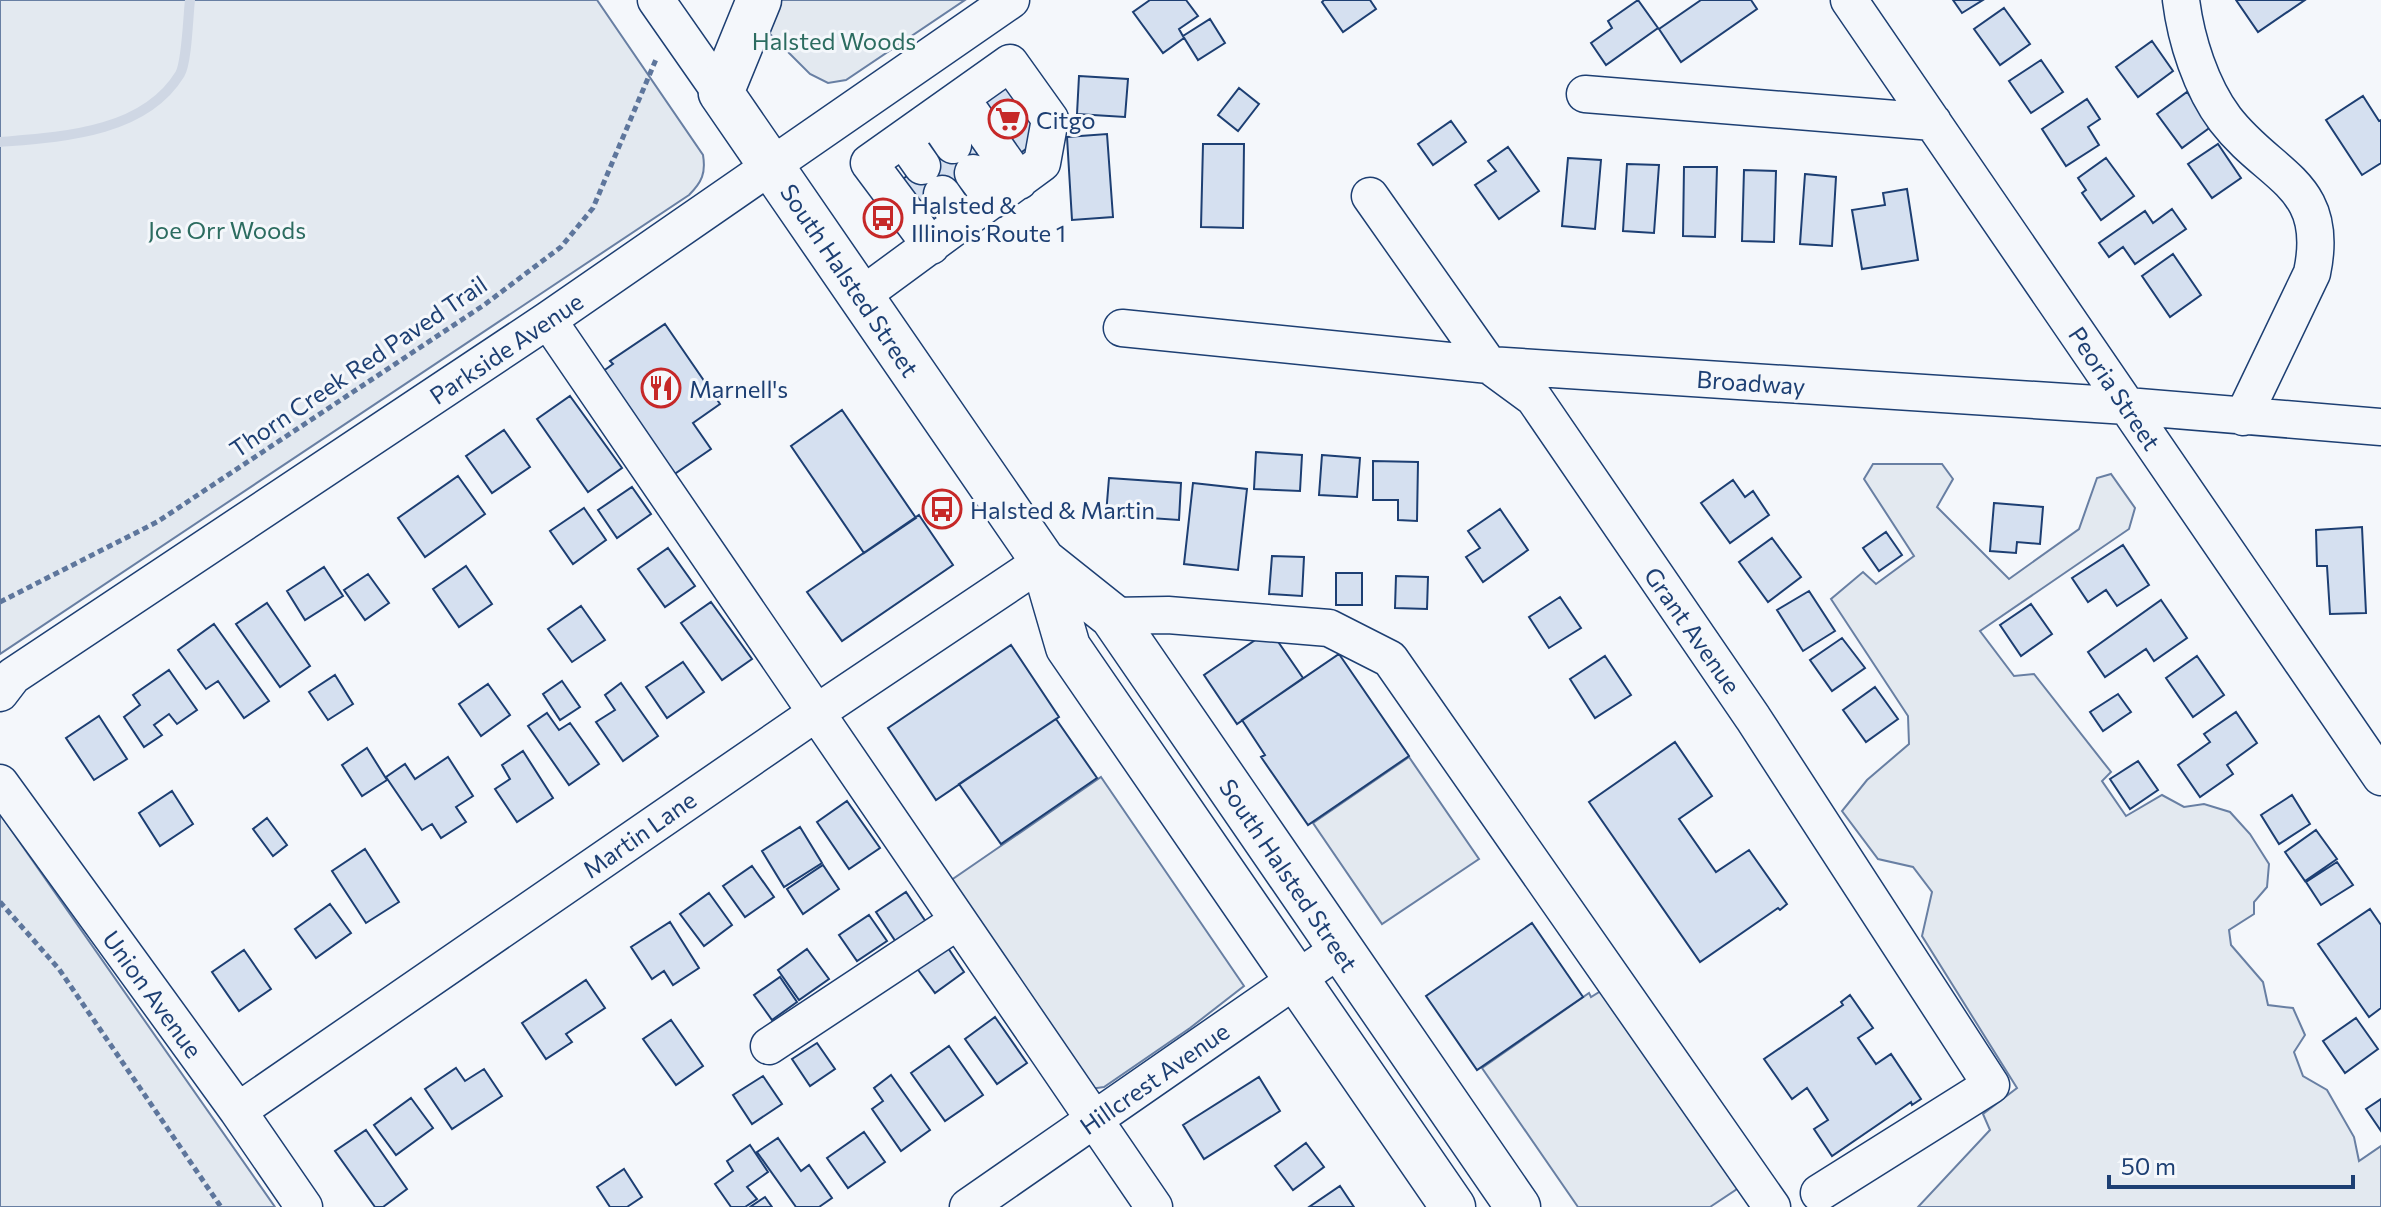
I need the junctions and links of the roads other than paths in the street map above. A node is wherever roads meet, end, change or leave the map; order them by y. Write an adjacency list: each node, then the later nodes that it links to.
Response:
1 (656, 0): 7 (street, South Halsted Street)
2 (759, 0): 7 (main road)
3 (1011, 0): 6 (street, Parkside Avenue)
4 (1849, 0): 10 (street, Peoria Street)
5 (2181, 0): 21 (street)
6 (911, 70): 9 (street, Parkside Avenue); 11 (street)
7 (721, 93): 12 (main road, South Halsted Street)
8 (1585, 94): 10 (street)
9 (857, 107): 12 (street, Parkside Avenue); 13 (street)
10 (1933, 122): 20 (street, Peoria Street)
11 (968, 147): 13 (street); 13 (street)
12 (772, 166): 16 (main road, South Halsted Street); 17 (street, Parkside Avenue)
13 (923, 174): 15 (street); 15 (street)
14 (1370, 196): 19 (street, Grant Avenue)
15 (931, 246): 16 (street)
16 (861, 296): 23 (main road, South Halsted Street)
17 (548, 320): 25 (street, Parkside Avenue); 26 (street)
18 (1122, 328): 19 (street, Broadway)
19 (1489, 365): 20 (street, Broadway); 35 (street, Grant Avenue)
20 (2127, 406): 21 (street, Broadway); 27 (street, Peoria Street)
21 (2243, 417): 22 (street, Broadway)
22 (2381, 427)
23 (1043, 561): 24 (main road, South Halsted Street); 26 (street, Martin Lane); 31 (main road, South Halsted Street)
24 (1112, 616): 30 (main road, South Halsted Street); 41 (street)
25 (0, 693)
26 (816, 713): 29 (street); 33 (street, Martin Lane)
27 (2381, 777)
28 (0, 783): 33 (street, Union Avenue)
29 (958, 921): 32 (street); 34 (street)
30 (1340, 949): 31 (street, Hillcrest Avenue); 40 (main road, South Halsted Street)
31 (1296, 980): 34 (street, Hillcrest Avenue); 39 (main road, South Halsted Street)
32 (769, 1046)
33 (238, 1111): 36 (street, Union Avenue)
34 (1093, 1120): 37 (street, Hillcrest Avenue); 38 (street)
35 (1819, 1193)
36 (304, 1207)
37 (968, 1207)
38 (1154, 1207)
39 (1453, 1207)
40 (1518, 1207)
41 (1772, 1207)

